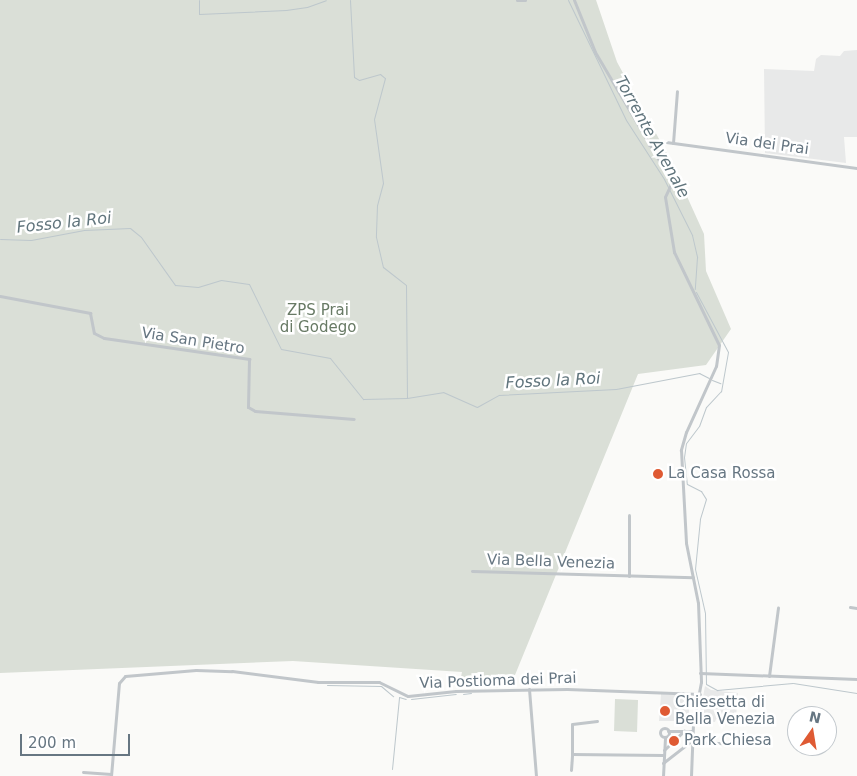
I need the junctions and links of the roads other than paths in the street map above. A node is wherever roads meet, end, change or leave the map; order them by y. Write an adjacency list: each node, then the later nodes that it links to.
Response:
1 (517, 0): 2 (street)
2 (525, 0)
3 (574, 0): 6 (street)
4 (677, 91): 5 (street)
5 (673, 143): 6 (street, Via dei Prai); 7 (street, Via dei Prai)
6 (649, 145): 13 (street)
7 (857, 168)
8 (0, 296): 9 (street, Via San Pietro)
9 (354, 419)
10 (629, 515): 12 (street, Via Bella Venezia)
11 (472, 571): 12 (street, Via Bella Venezia)
12 (629, 576): 13 (street, Via Bella Venezia)
13 (693, 577): 17 (street)
14 (850, 607): 16 (street)
15 (778, 608): 18 (street)
16 (857, 608)
17 (701, 673): 18 (street); 21 (street)
18 (769, 676): 19 (street)
19 (857, 679)
20 (529, 690): 21 (street, Via Postioma dei Prai); 35 (street, Via Postioma dei Prai); 36 (street)
21 (700, 694): 25 (street)
22 (598, 722): 30 (street)
23 (668, 731): 24 (street); 26 (street); 26 (street)
24 (684, 731): 25 (street); 29 (street)
25 (692, 731): 27 (street)
26 (665, 737): 29 (street)
27 (692, 741): 28 (street); 32 (street); 38 (street)
28 (745, 744)
29 (664, 750): 31 (street)
30 (572, 754): 31 (street); 33 (street)
31 (663, 755): 32 (street)
32 (663, 762): 37 (street)
33 (571, 770)
34 (83, 772): 35 (street)
35 (111, 775)
36 (536, 776)
37 (663, 776)
38 (691, 776)

